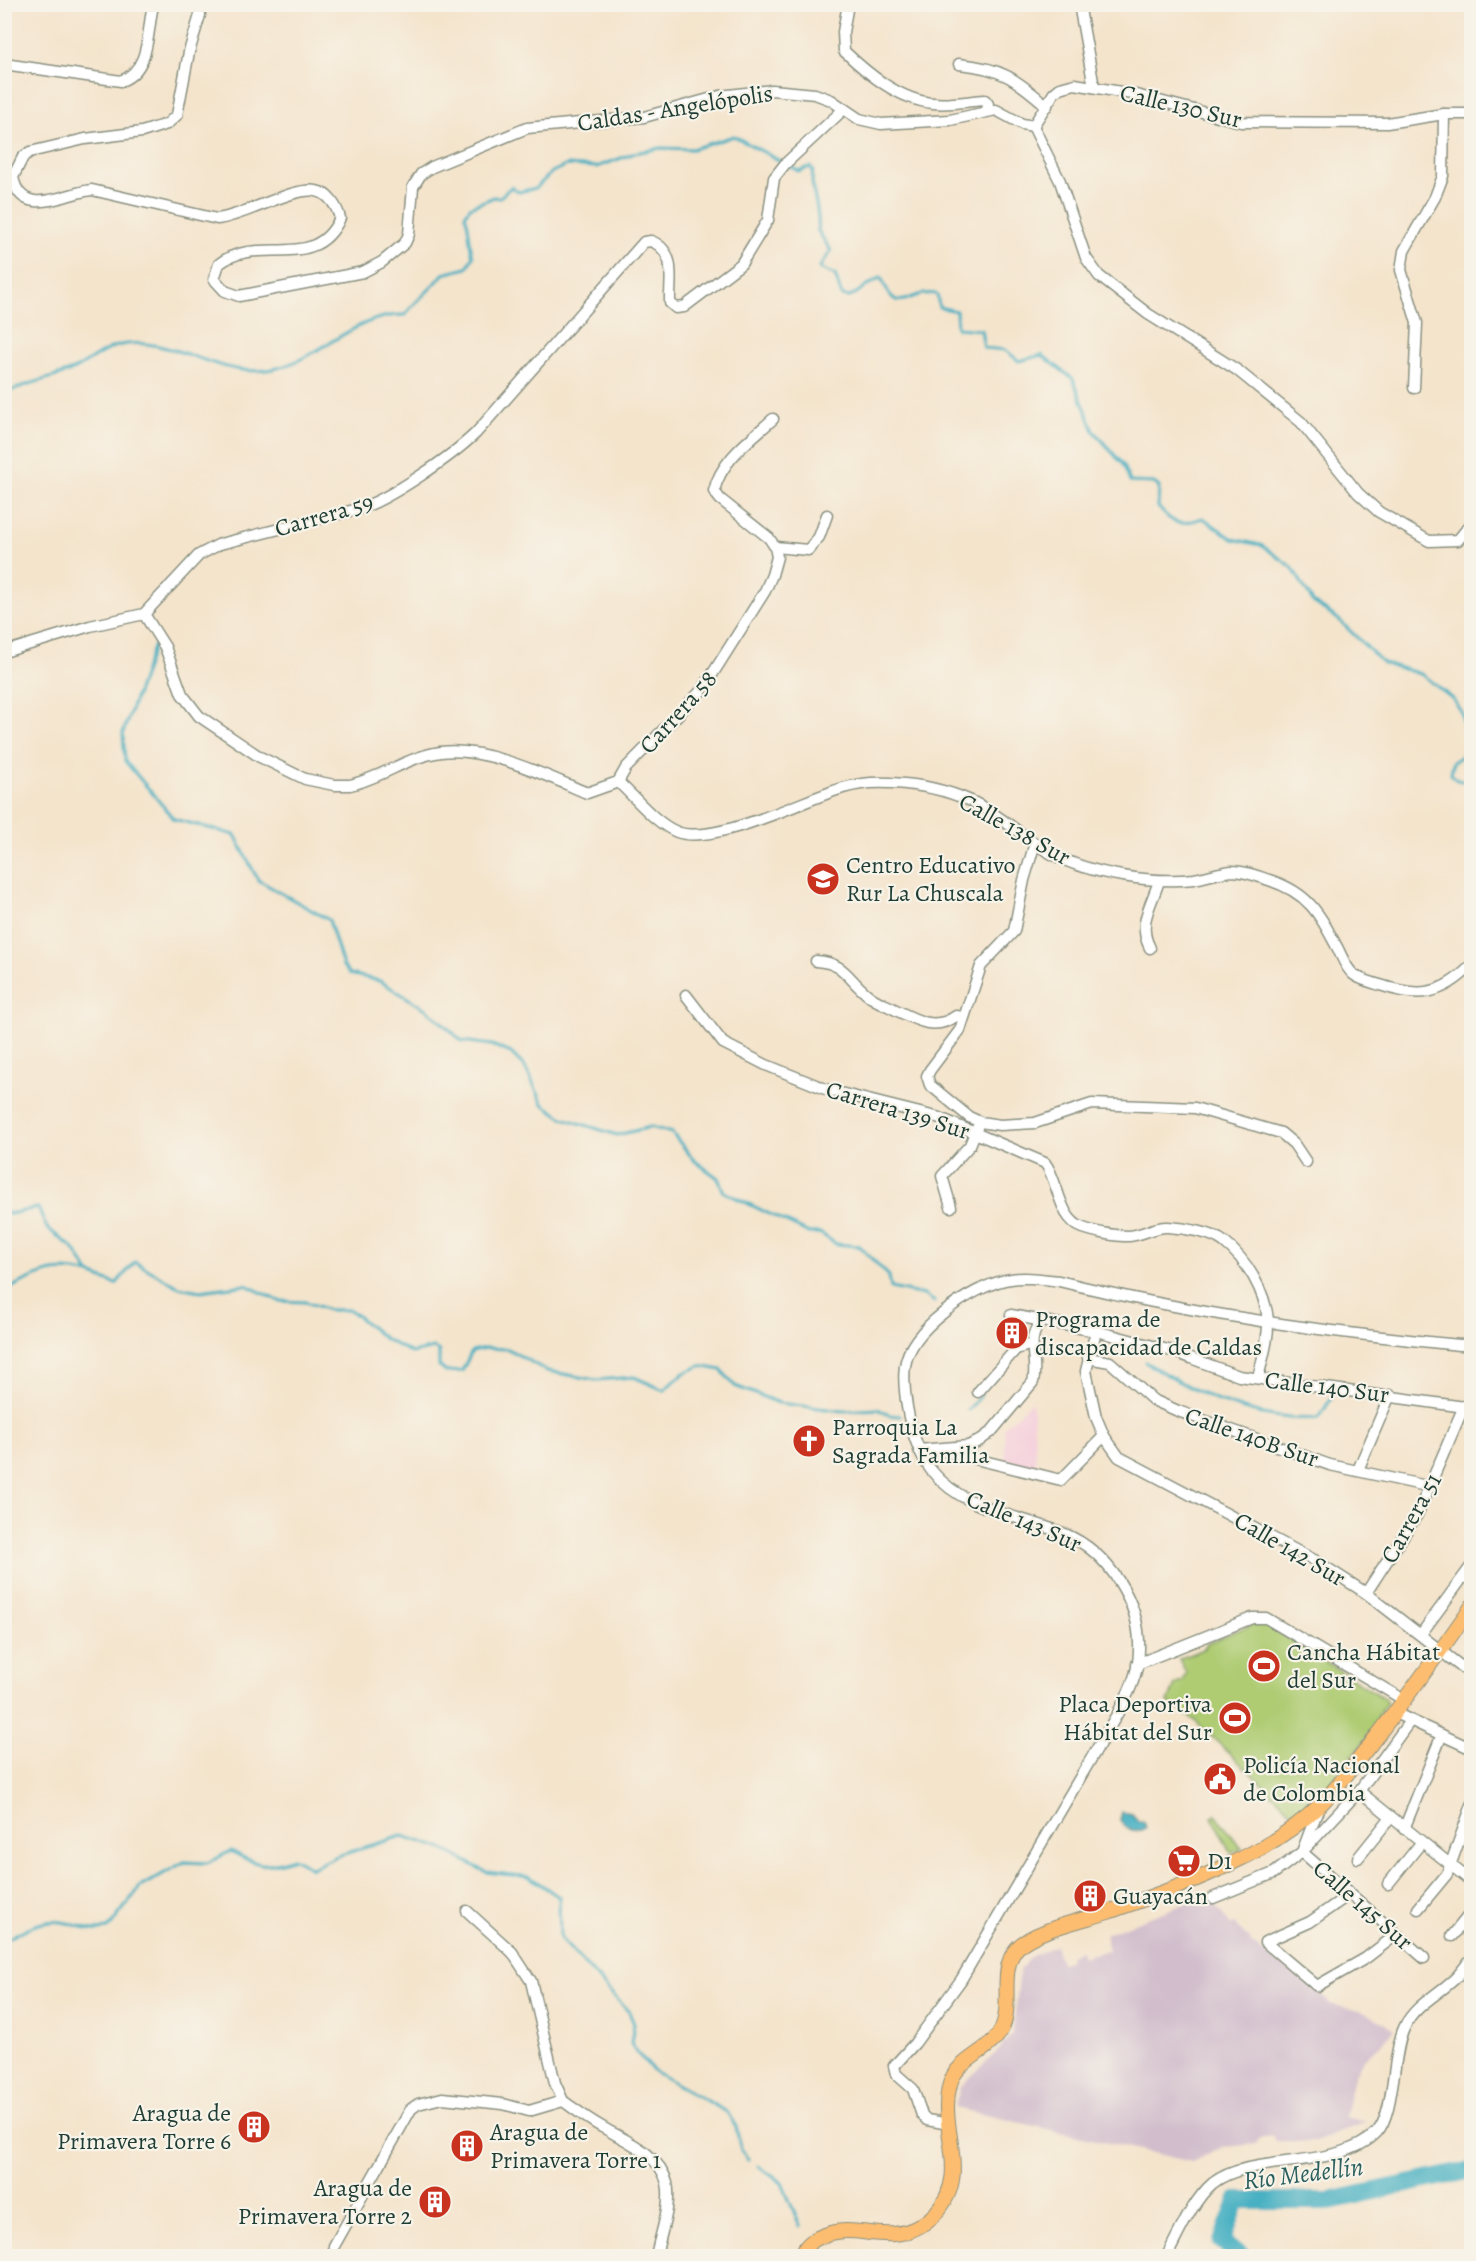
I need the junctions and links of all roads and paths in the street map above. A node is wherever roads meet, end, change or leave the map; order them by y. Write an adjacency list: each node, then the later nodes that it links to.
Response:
1 (155, 4): 5 (street)
2 (199, 4): 10 (street, Caldas - Angelópolis)
3 (848, 4): 11 (street)
4 (1078, 5): 7 (street)
5 (4, 64)
6 (959, 64): 8 (street)
7 (1094, 87): 8 (street, Calle 130 Sur); 12 (street, Calle 130 Sur)
8 (1047, 106): 14 (street, Calle 130 Sur)
9 (1472, 108): 13 (street)
10 (844, 109): 11 (street, Caldas - Angelópolis); 20 (street, Carrera 59)
11 (987, 111): 14 (street)
12 (1444, 114): 13 (street, Calle 130 Sur); 15 (street)
13 (1471, 114)
14 (1033, 126): 18 (street)
15 (1414, 388)
16 (773, 419): 19 (street)
17 (827, 514): 19 (street)
18 (1472, 523)
19 (775, 547): 22 (street, Carrera 58)
20 (144, 614): 21 (street); 22 (street)
21 (4, 652)
22 (618, 782): 23 (street, Calle 138 Sur)
23 (1035, 843): 24 (street, Calle 138 Sur); 29 (street)
24 (1160, 880): 25 (street); 27 (street, Calle 138 Sur)
25 (1150, 948)
26 (816, 962): 29 (street)
27 (1472, 965)
28 (686, 995): 31 (street, Carrera 139 Sur)
29 (963, 1017): 30 (street)
30 (980, 1122): 31 (street); 32 (street)
31 (975, 1133): 33 (street); 36 (street, Carrera 139 Sur)
32 (1306, 1162)
33 (951, 1207)
34 (1011, 1315): 35 (street, Calle 140 Sur)
35 (1043, 1321): 37 (street, Calle 140 Sur); 38 (street)
36 (1268, 1321): 39 (street); 41 (street); 46 (street, Calle 143 Sur)
37 (1096, 1331): 40 (street); 41 (street, Calle 140 Sur)
38 (1032, 1344): 42 (street); 47 (street)
39 (1472, 1344)
40 (1088, 1358): 45 (street); 48 (street, Calle 140B Sur)
41 (1258, 1378): 43 (street, Calle 140 Sur)
42 (978, 1392)
43 (1389, 1395): 44 (street, Calle 140 Sur); 48 (street)
44 (1468, 1407): 49 (street, Carrera 51)
45 (1104, 1436): 47 (street); 51 (street, Calle 142 Sur)
46 (919, 1450): 47 (street); 55 (street, Calle 143 Sur)
47 (939, 1450)
48 (1358, 1470): 49 (street, Calle 140B Sur)
49 (1431, 1487): 51 (street, Carrera 51)
50 (1472, 1565): 53 (street)
51 (1366, 1593): 53 (street, Calle 142 Sur)
52 (1472, 1606): 54 (main road)
53 (1421, 1634): 54 (street, Calle 142 Sur)
54 (1441, 1651): 56 (street, Calle 142 Sur); 57 (main road)
55 (1137, 1664): 57 (street); 83 (street, Calle 143 Sur)
56 (1472, 1671)
57 (1404, 1700): 58 (main road)
58 (1395, 1713): 59 (street); 63 (main road)
59 (1410, 1721): 60 (street); 62 (street)
60 (1441, 1737): 61 (street); 66 (street)
61 (1472, 1749)
62 (1359, 1791): 65 (street); 68 (street)
63 (1320, 1805): 68 (street); 83 (main road)
64 (1472, 1805): 70 (street)
65 (1390, 1818): 66 (street); 69 (street)
66 (1404, 1829): 67 (street)
67 (1421, 1843): 70 (street); 72 (street)
68 (1302, 1852): 73 (street, Calle 145 Sur); 74 (street)
69 (1358, 1858)
70 (1449, 1865): 71 (street); 75 (street)
71 (1472, 1882)
72 (1388, 1884)
73 (1350, 1894): 78 (street, Calle 145 Sur); 78 (street)
74 (1213, 1898)
75 (1418, 1909)
76 (467, 1911): 82 (street)
77 (1472, 1911): 79 (street)
78 (1396, 1935): 80 (street, Calle 145 Sur)
79 (1452, 1936)
80 (1424, 1958)
81 (1472, 1958): 87 (street)
82 (563, 2102): 84 (street); 85 (street)
83 (949, 2124): 86 (main road)
84 (334, 2246)
85 (656, 2256)
86 (801, 2256)
87 (1167, 2256)

